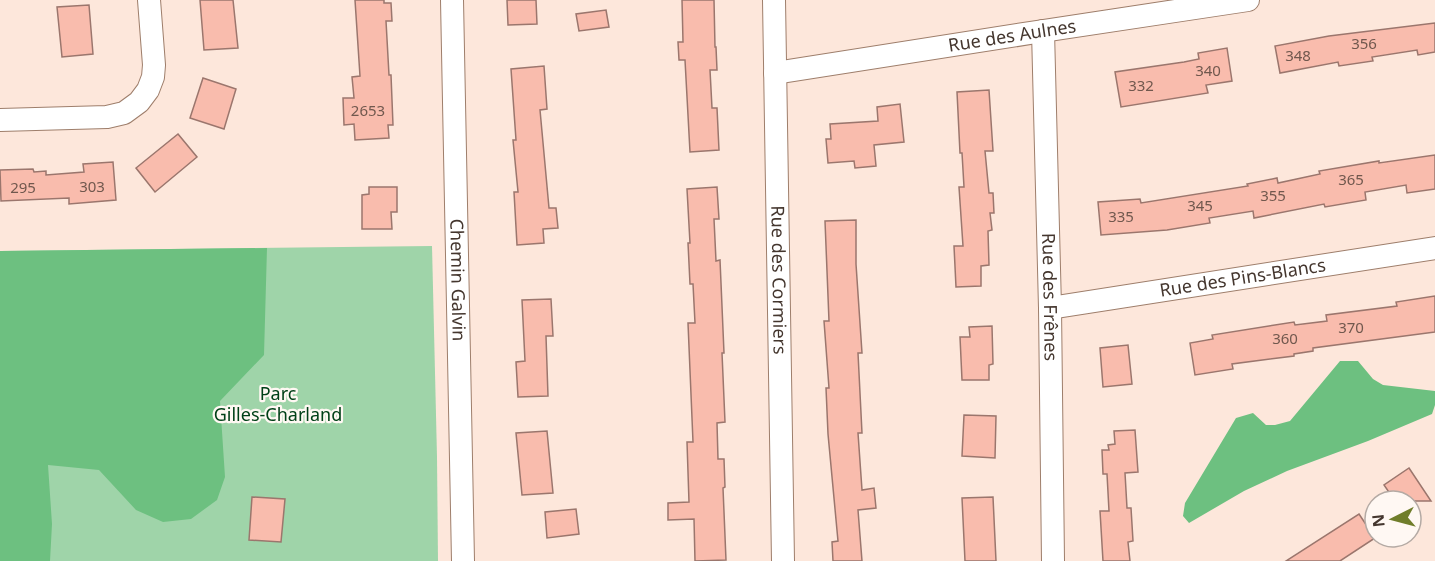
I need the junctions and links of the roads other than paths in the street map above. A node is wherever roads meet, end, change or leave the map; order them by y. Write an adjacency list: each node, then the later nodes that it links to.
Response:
1 (149, 0): 7 (street)
2 (452, 0): 10 (street, Chemin Galvin)
3 (774, 0): 6 (street, Rue des Cormiers)
4 (1248, 0): 5 (street, Rue des Aulnes)
5 (1043, 31): 6 (street, Rue des Aulnes); 9 (street, Rue des Frênes)
6 (775, 73): 11 (street, Rue des Cormiers)
7 (0, 120)
8 (1435, 248): 9 (street, Rue des Pins-Blancs)
9 (1050, 308): 12 (street, Rue des Frênes)
10 (463, 561)
11 (783, 561)
12 (1053, 561)

